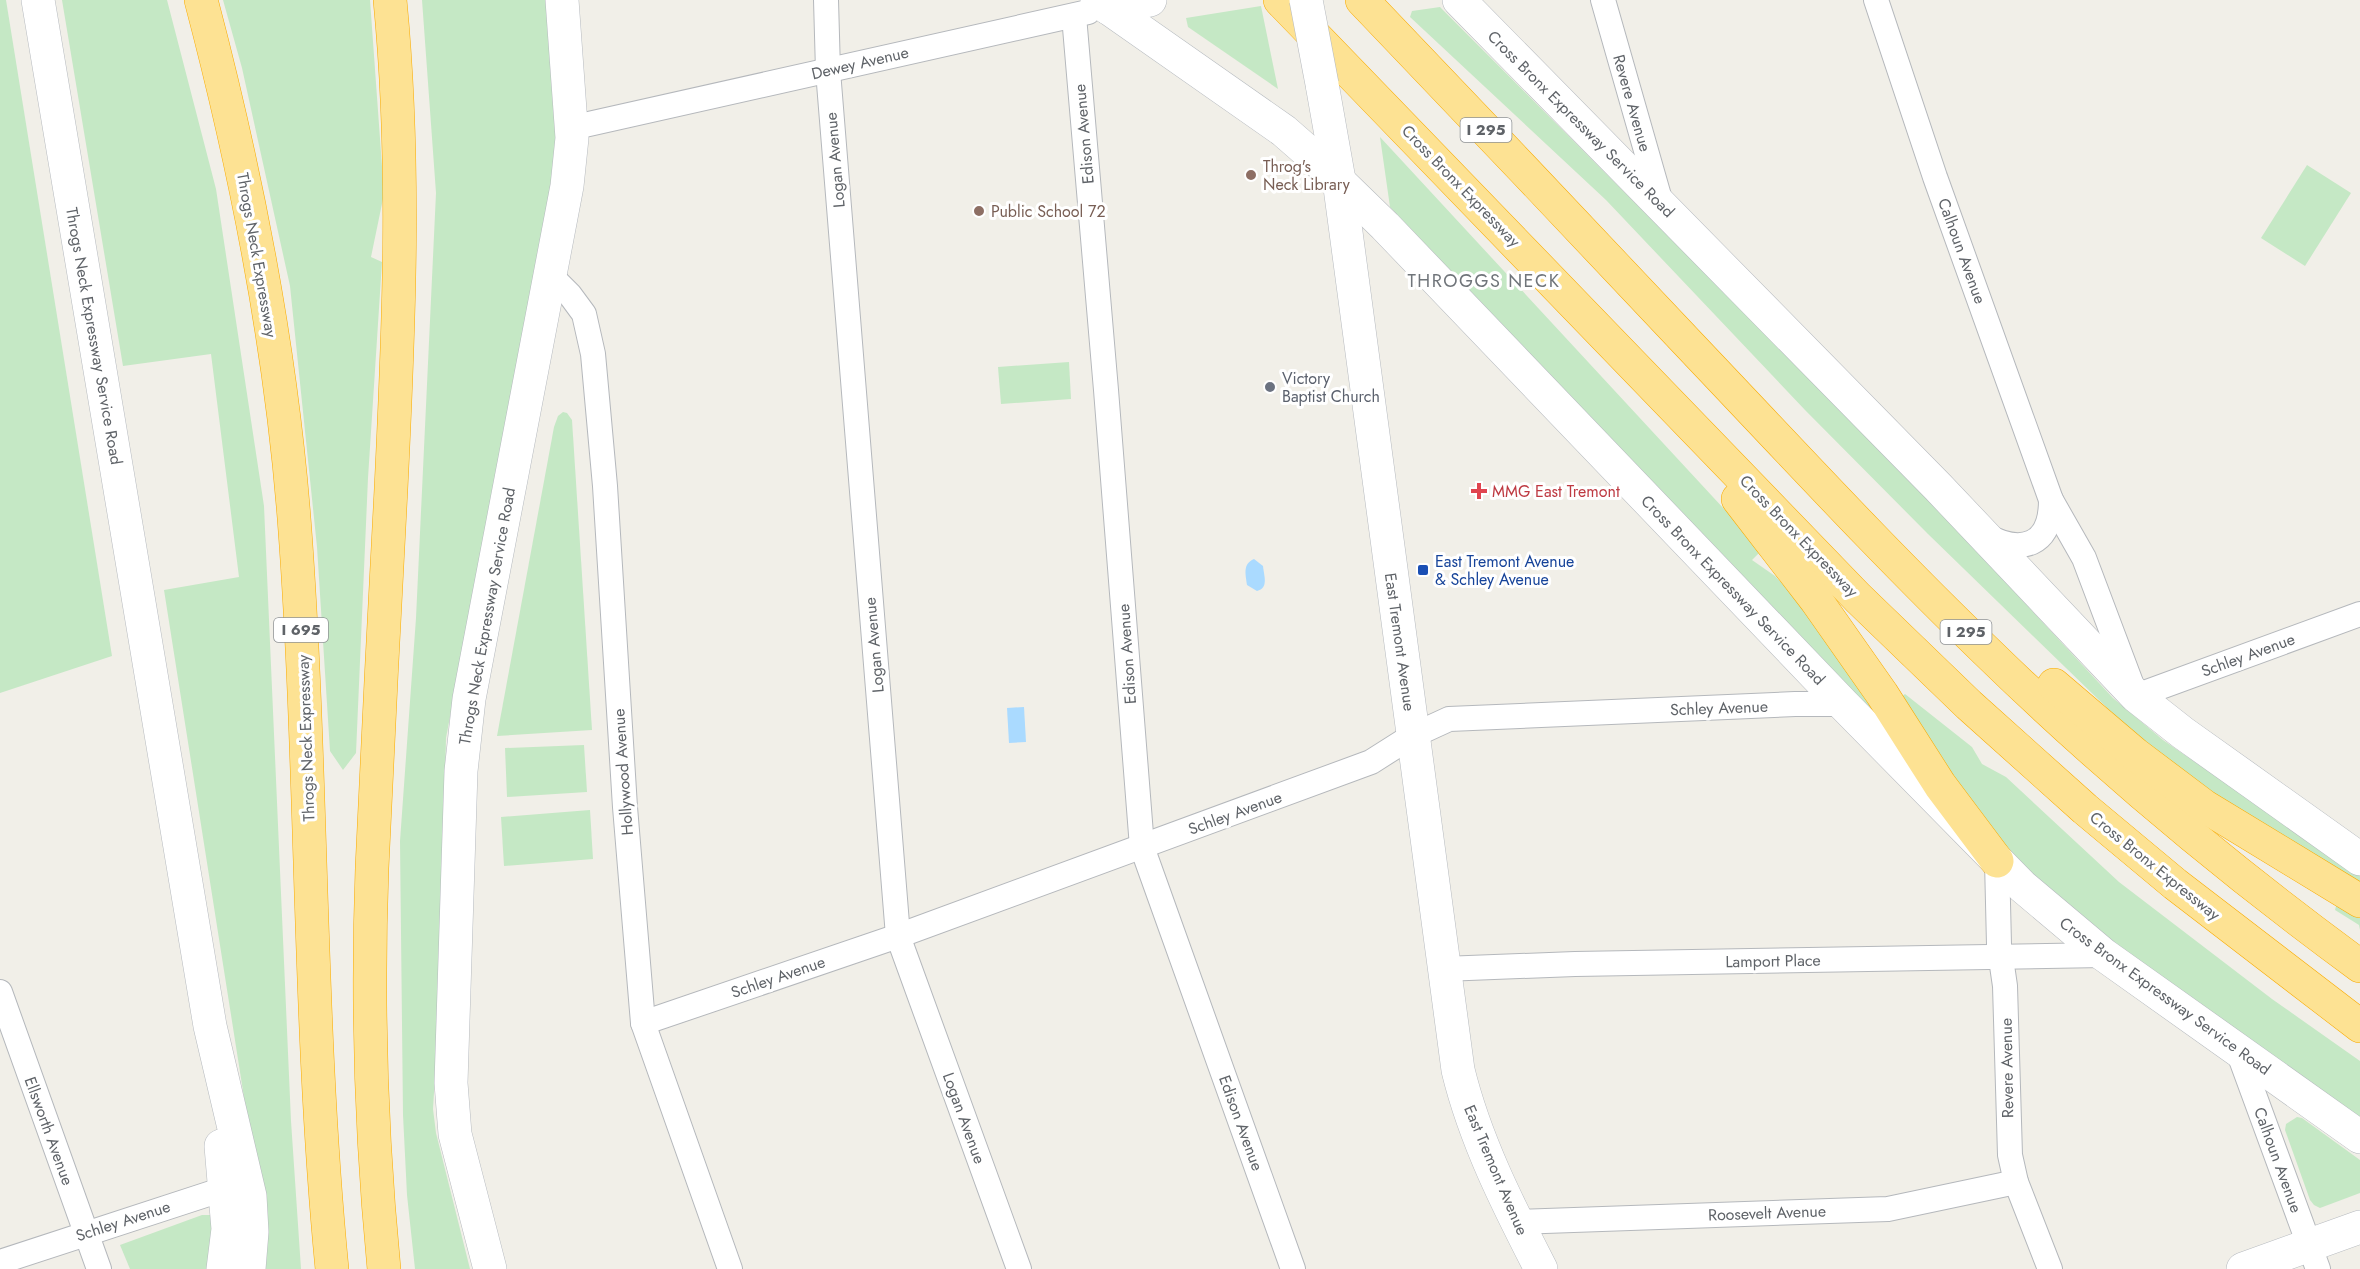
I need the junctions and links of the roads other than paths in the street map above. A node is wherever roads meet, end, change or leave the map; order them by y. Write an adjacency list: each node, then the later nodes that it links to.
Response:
1 (38, 0): 42 (main road, Throgs Neck Expressway Service Road)
2 (201, 0): 51 (highway, Throgs Neck Expressway / I 695)
3 (390, 0): 52 (highway)
4 (562, 0): 15 (main road, Throgs Neck Expressway Service Road)
5 (826, 0): 14 (street, Logan Avenue)
6 (1150, 0): 13 (main road, Dewey Avenue)
7 (1280, 0): 19 (highway, Cross Bronx Expressway / I 295)
8 (1306, 0): 16 (main road, East Tremont Avenue, bridge)
9 (1362, 0): 20 (highway, I 295)
10 (1459, 0): 17 (main road, Cross Bronx Expressway Service Road)
11 (1603, 0): 17 (street, Revere Avenue)
12 (1876, 0): 21 (street, Calhoun Avenue)
13 (1093, 8): 14 (street, Dewey Avenue); 16 (main road, Cross Bronx Expressway Service Road); 27 (street, Edison Avenue)
14 (828, 71): 15 (street, Dewey Avenue); 31 (street, Logan Avenue)
15 (571, 128): 18 (main road, Throgs Neck Expressway Service Road)
16 (1339, 180): 25 (main road, Cross Bronx Expressway Service Road); 26 (main road, East Tremont Avenue)
17 (1662, 206): 22 (main road, Cross Bronx Expressway Service Road)
18 (550, 275): 37 (street, Hollywood Avenue); 53 (main road, Throgs Neck Expressway Service Road)
19 (1616, 345): 29 (highway); 38 (highway, Cross Bronx Expressway / I 295)
20 (1823, 486): 30 (highway); 34 (highway, I 295)
21 (2051, 500): 22 (street, Calhoun Avenue); 24 (street, Calhoun Avenue)
22 (1984, 535): 24 (main road, Cross Bronx Expressway Service Road)
23 (2360, 614): 24 (street, Schley Avenue)
24 (2136, 696): 28 (main road, Cross Bronx Expressway Service Road)
25 (1843, 704): 26 (street, Schley Avenue); 29 (main road, Cross Bronx Expressway Service Road)
26 (1412, 736): 27 (street, Schley Avenue); 35 (main road, East Tremont Avenue)
27 (1142, 847): 31 (street, Schley Avenue); 56 (street, Edison Avenue)
28 (2360, 859)
29 (1997, 861): 32 (main road, Cross Bronx Expressway Service Road); 33 (street, Revere Avenue)
30 (2360, 901)
31 (898, 936): 37 (street, Schley Avenue); 55 (street, Logan Avenue)
32 (2104, 955): 33 (street, Lamport Place); 39 (main road, Cross Bronx Expressway Service Road)
33 (2000, 957): 35 (street, Lamport Place); 41 (street, Revere Avenue)
34 (2360, 966)
35 (1443, 969): 43 (main road, East Tremont Avenue)
36 (0, 992): 45 (street, Ellsworth Avenue)
37 (643, 1023): 54 (street, Hollywood Avenue)
38 (2360, 1026)
39 (2238, 1051): 40 (main road, Cross Bronx Expressway Service Road); 46 (street, Calhoun Avenue)
40 (2360, 1137)
41 (2016, 1182): 43 (street, Roosevelt Avenue); 58 (street, Revere Avenue)
42 (236, 1185): 45 (street, Schley Avenue); 49 (main road, Throgs Neck Expressway Service Road); 50 (main road, Throgs Neck Expressway Service Road)
43 (1516, 1222): 57 (main road, East Tremont Avenue)
44 (2360, 1227): 46 (main road)
45 (86, 1232): 47 (street, Schley Avenue); 48 (street, Ellsworth Avenue)
46 (2314, 1257): 59 (main road)
47 (0, 1262)
48 (99, 1269)
49 (224, 1269)
50 (249, 1269)
51 (332, 1269)
52 (384, 1269)
53 (490, 1269)
54 (730, 1269)
55 (1019, 1269)
56 (1293, 1269)
57 (1541, 1269)
58 (2050, 1269)
59 (2243, 1269)

